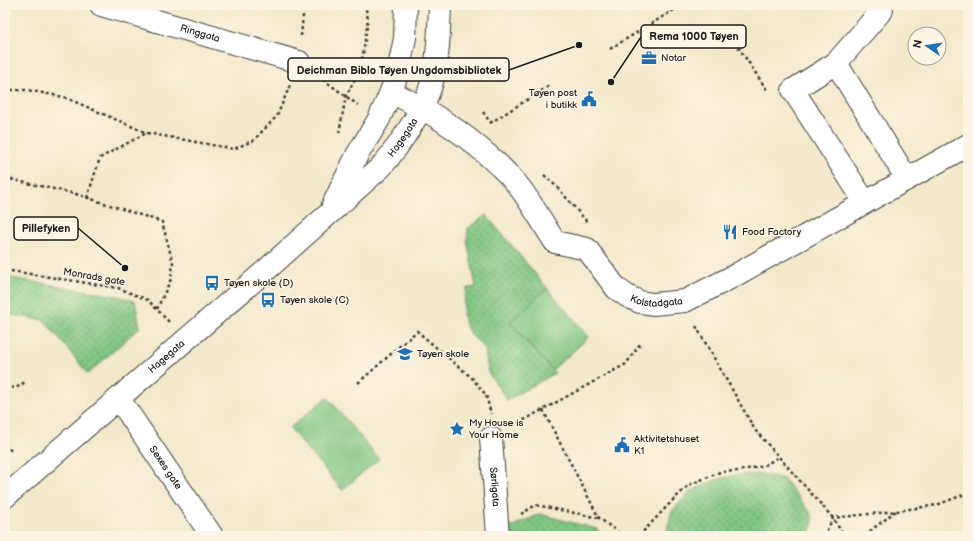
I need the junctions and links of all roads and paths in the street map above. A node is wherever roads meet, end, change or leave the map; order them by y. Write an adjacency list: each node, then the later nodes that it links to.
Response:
1 (101, 5): 10 (street, Ringgata)
2 (302, 5): 10 (path)
3 (365, 5): 16 (path)
4 (406, 5): 15 (street, Hagegata)
5 (440, 5): 18 (street, Hagegata)
6 (682, 5): 9 (path)
7 (877, 8): 11 (street)
8 (735, 42): 14 (path)
9 (610, 49)
10 (299, 62): 16 (path); 20 (path)
11 (836, 63): 14 (street); 25 (street)
12 (550, 86): 19 (path)
13 (5, 90): 20 (path)
14 (793, 90): 27 (street)
15 (391, 92): 18 (street, Kolstadgata); 28 (street, Hagegata)
16 (346, 96): 17 (path); 21 (path)
17 (361, 107)
18 (422, 107): 27 (street, Kolstadgata); 28 (street, Hagegata)
19 (483, 112)
20 (146, 133): 26 (path)
21 (338, 139)
22 (968, 145): 25 (street, Kolstadgata)
23 (542, 173): 29 (path)
24 (5, 178): 26 (path)
25 (907, 179): 27 (street, Kolstadgata)
26 (87, 198): 31 (path)
27 (865, 202)
28 (328, 215): 33 (street, Hagegata)
29 (592, 227)
30 (5, 270): 31 (path, Monrads gate)
31 (157, 309): 33 (path, Monrads gate)
32 (696, 326): 43 (path)
33 (186, 339): 38 (street, Hagegata)
34 (640, 344): 39 (path)
35 (25, 382): 37 (path)
36 (358, 383): 40 (path)
37 (5, 387)
38 (119, 399): 45 (street, Hagegata); 50 (street, Sexes gate)
39 (543, 410): 40 (path); 47 (path)
40 (491, 438): 49 (street, Sørligata)
41 (5, 444): 42 (path)
42 (13, 453)
43 (779, 457): 48 (path); 52 (path)
44 (968, 493): 46 (path)
45 (5, 497)
46 (897, 511): 48 (path); 55 (path)
47 (599, 518): 49 (path); 51 (path)
48 (833, 518): 53 (path); 54 (path)
49 (497, 532)
50 (212, 536)
51 (623, 536)
52 (639, 536)
53 (824, 536)
54 (844, 536)
55 (866, 536)

